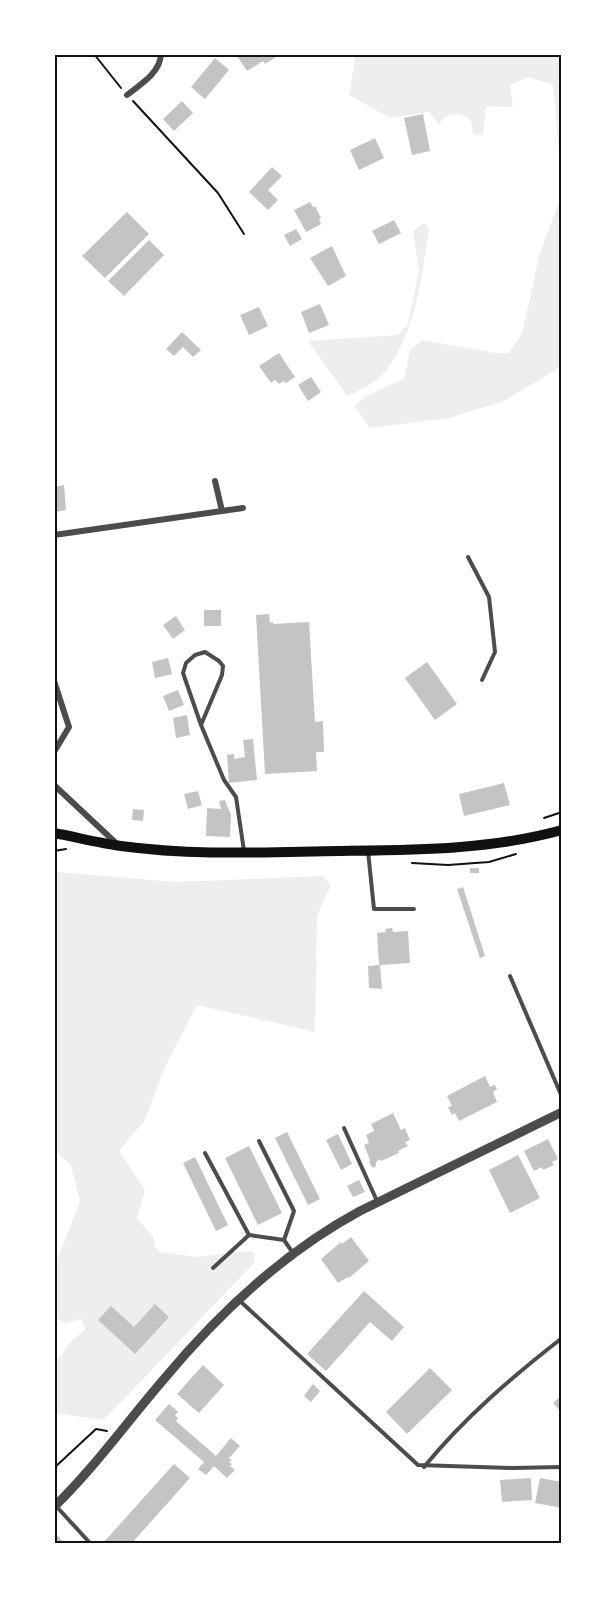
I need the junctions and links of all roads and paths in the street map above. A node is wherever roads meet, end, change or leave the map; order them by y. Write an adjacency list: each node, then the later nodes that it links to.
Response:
1 (94, 54): 3 (path)
2 (161, 54): 3 (street)
3 (127, 95): 4 (path)
4 (244, 234)
5 (215, 481): 7 (street)
6 (243, 508): 7 (street)
7 (222, 511): 8 (street)
8 (54, 535)
9 (468, 557): 10 (lane)
10 (482, 680)
11 (54, 681): 13 (street)
12 (201, 725): 12 (lane); 21 (lane)
13 (54, 752)
14 (54, 785): 19 (street)
15 (562, 812): 16 (path)
16 (544, 818)
17 (562, 830): 20 (main road)
18 (54, 833): 19 (main road)
19 (120, 846): 21 (main road)
20 (368, 850): 21 (main road); 22 (lane)
21 (244, 852)
22 (414, 909)
23 (510, 976): 24 (lane)
24 (562, 1097)
25 (562, 1112): 29 (street)
26 (344, 1128): 29 (lane)
27 (259, 1141): 31 (lane)
28 (205, 1153): 30 (lane)
29 (378, 1202): 32 (street)
30 (249, 1235): 31 (lane); 33 (lane)
31 (284, 1240): 32 (lane)
32 (293, 1253): 34 (street)
33 (213, 1268)
34 (240, 1300): 37 (lane); 40 (street)
35 (562, 1338): 37 (lane)
36 (96, 1429): 39 (path)
37 (424, 1467): 38 (lane)
38 (562, 1467)
39 (54, 1468)
40 (55, 1506): 41 (lane)
41 (90, 1543)

